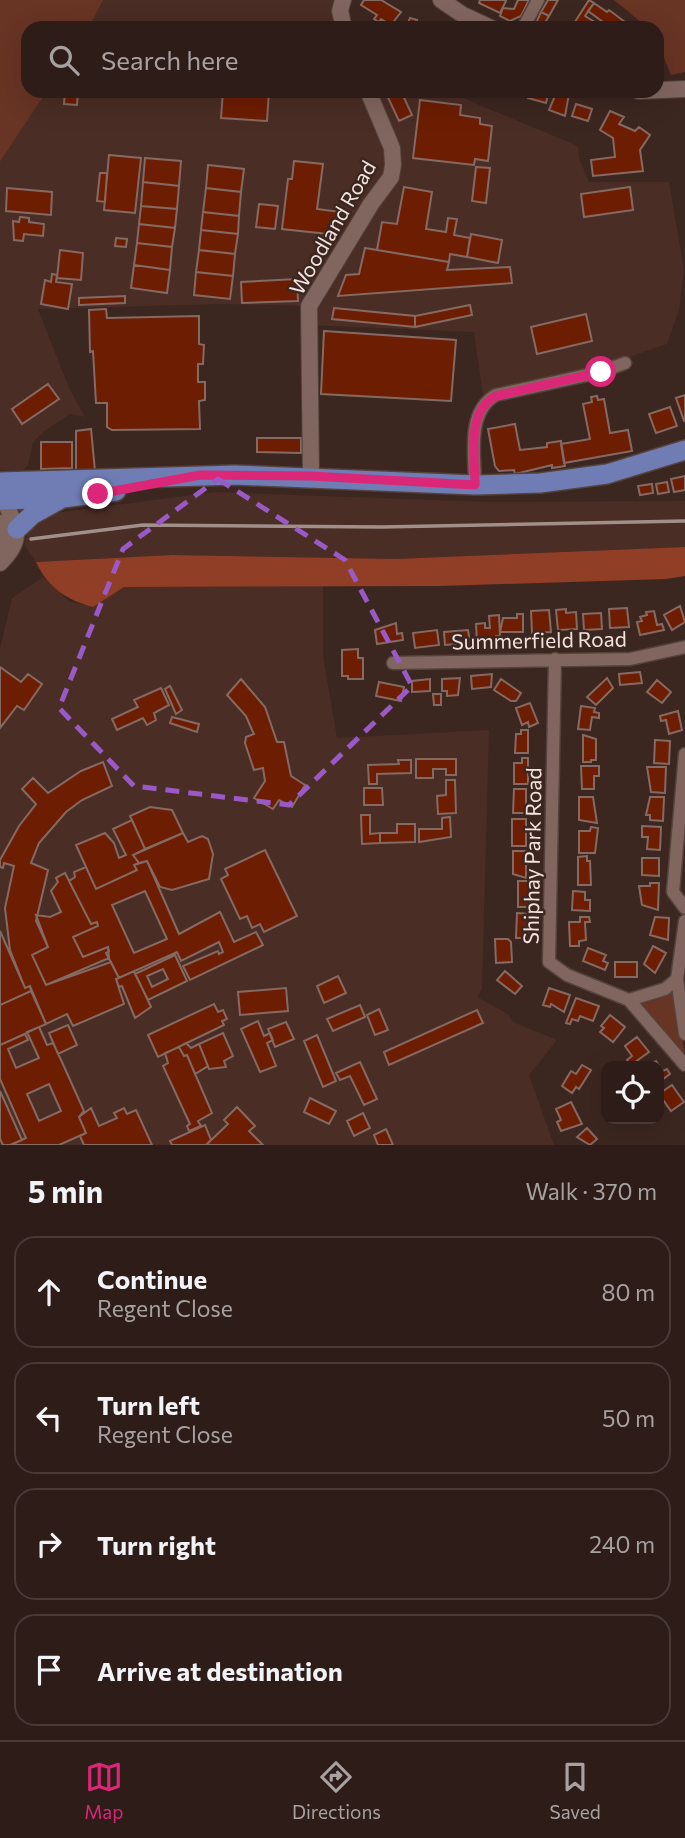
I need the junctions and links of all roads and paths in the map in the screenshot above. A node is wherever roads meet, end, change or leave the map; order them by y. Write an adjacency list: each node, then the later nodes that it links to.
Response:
1 (343, 0): 5 (street)
2 (441, 0): 4 (street)
3 (538, 0): 7 (street)
4 (460, 5): 6 (street)
5 (342, 21)
6 (482, 21)
7 (527, 21)
8 (685, 89): 9 (street)
9 (664, 90)
10 (371, 98): 14 (street, Woodland Road)
11 (625, 363): 15 (street)
12 (685, 450): 15 (main road)
13 (200, 475): 14 (main road); 16 (main road); 17 (main road)
14 (311, 476): 15 (main road)
15 (475, 485)
16 (1, 494): 17 (main road); 18 (street)
17 (63, 498): 18 (main road)
18 (8, 526): 19 (street); 20 (street)
19 (0, 548)
20 (0, 563)
21 (685, 647): 22 (street, Summerfield Road)
22 (555, 659): 23 (street, Summerfield Road); 28 (street, Shiphay Park Road)
23 (393, 663)
24 (685, 754): 25 (street)
25 (685, 908)
26 (685, 922): 27 (street)
27 (677, 979): 28 (street); 29 (street)
28 (629, 1000): 30 (street, Shiphay Park Road)
29 (685, 1034)
30 (685, 1065)

